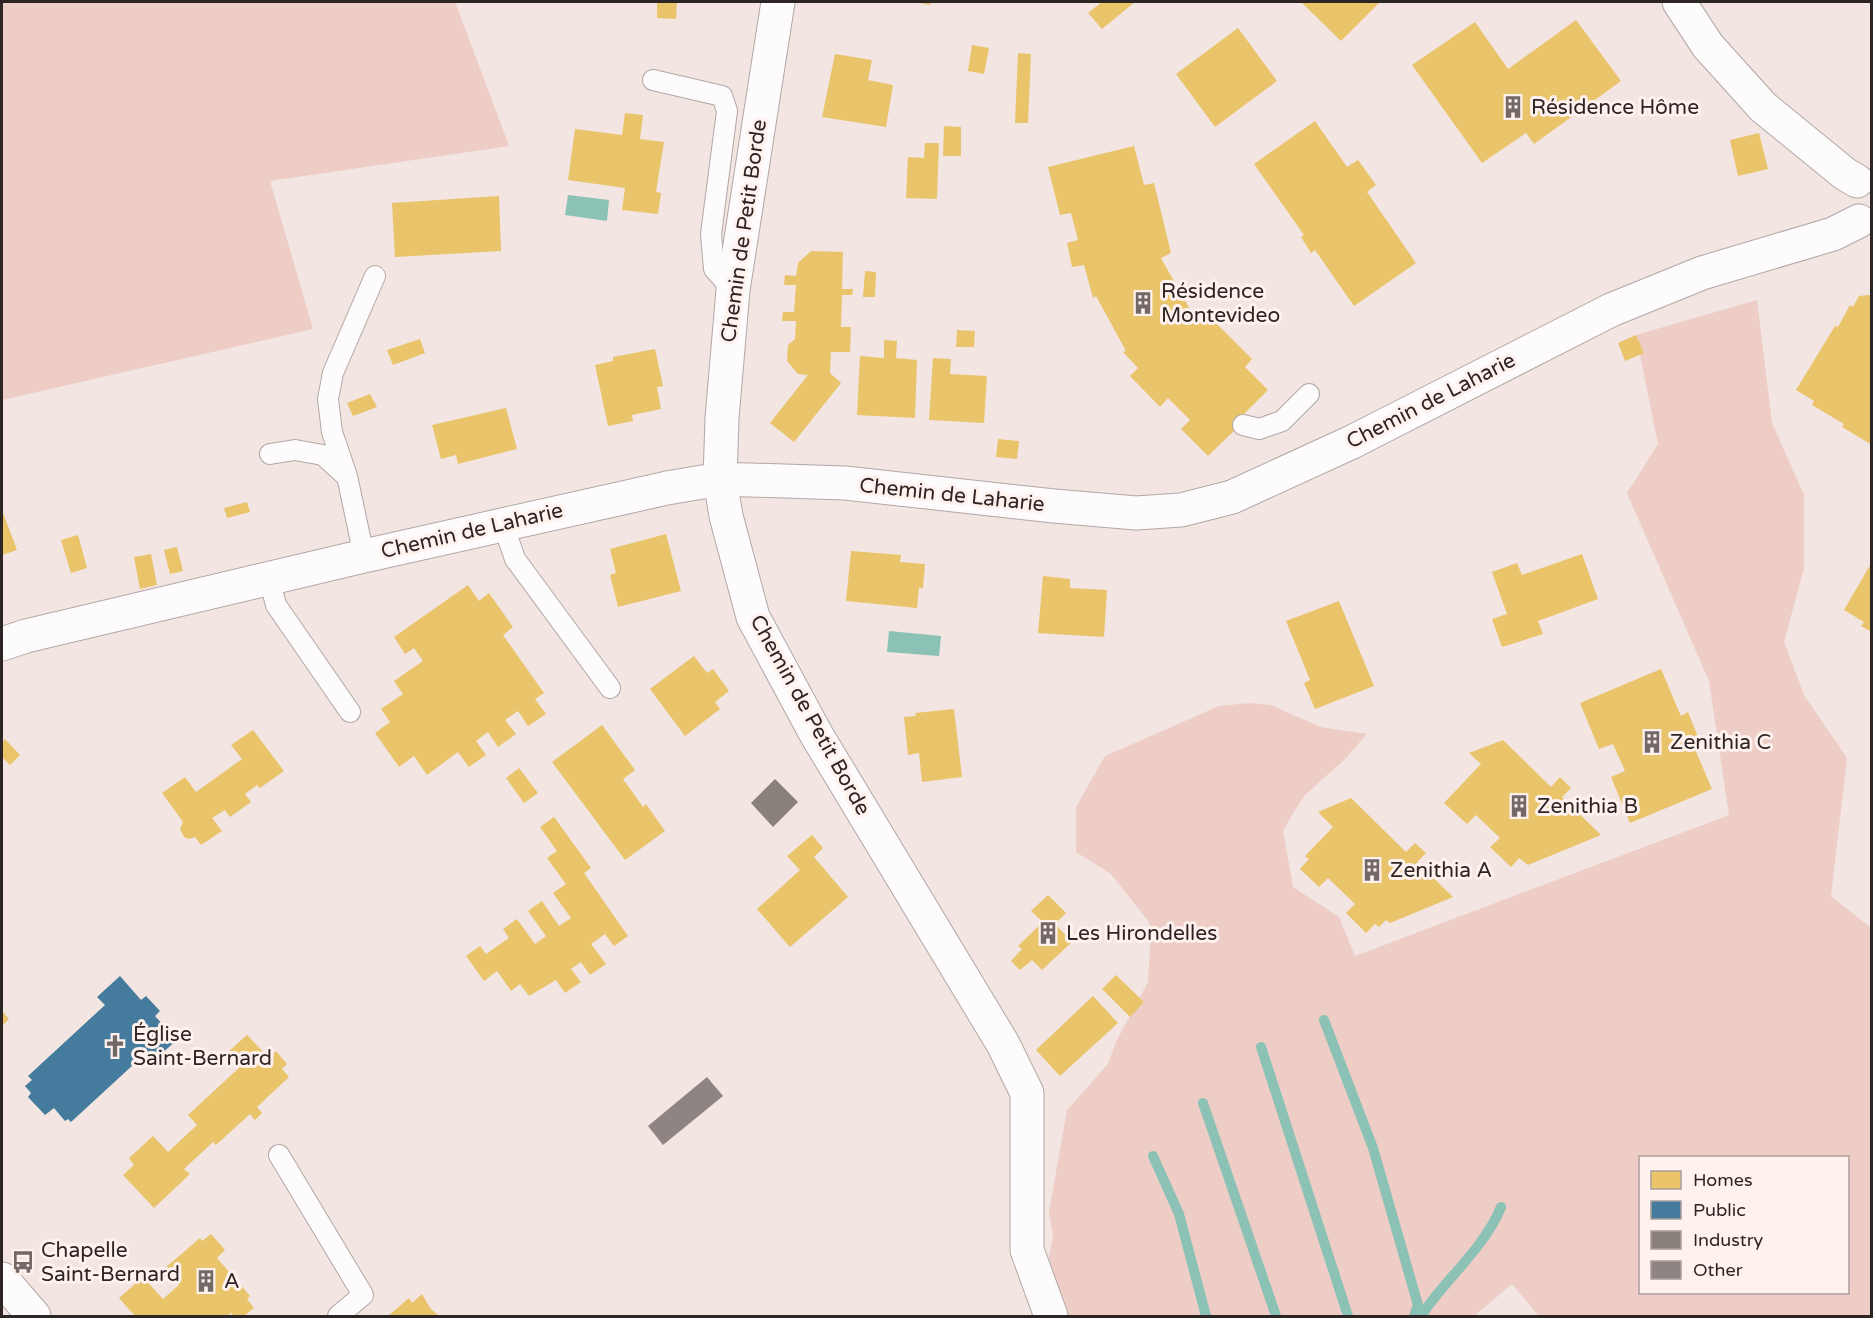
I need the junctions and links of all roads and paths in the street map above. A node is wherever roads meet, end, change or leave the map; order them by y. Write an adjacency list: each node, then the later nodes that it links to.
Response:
1 (778, 2): 7 (street, Chemin de Petit Borde)
2 (1679, 2): 4 (street)
3 (653, 80): 7 (lane)
4 (1864, 171): 5 (street)
5 (1865, 227): 12 (street, Chemin de Laharie)
6 (375, 276): 11 (lane)
7 (733, 290): 12 (street, Chemin de Petit Borde)
8 (1308, 394): 9 (lane)
9 (1243, 425)
10 (270, 454): 11 (lane)
11 (347, 476): 14 (lane)
12 (720, 479): 13 (street, Chemin de Laharie); 23 (street, Chemin de Petit Borde)
13 (503, 524): 14 (street, Chemin de Laharie); 17 (lane)
14 (364, 556): 15 (street, Chemin de Laharie)
15 (269, 578): 16 (street, Chemin de Laharie); 18 (lane)
16 (2, 644)
17 (610, 688)
18 (350, 712)
19 (279, 1155): 22 (lane)
20 (2, 1279): 21 (street)
21 (34, 1317)
22 (338, 1317)
23 (1051, 1317)

